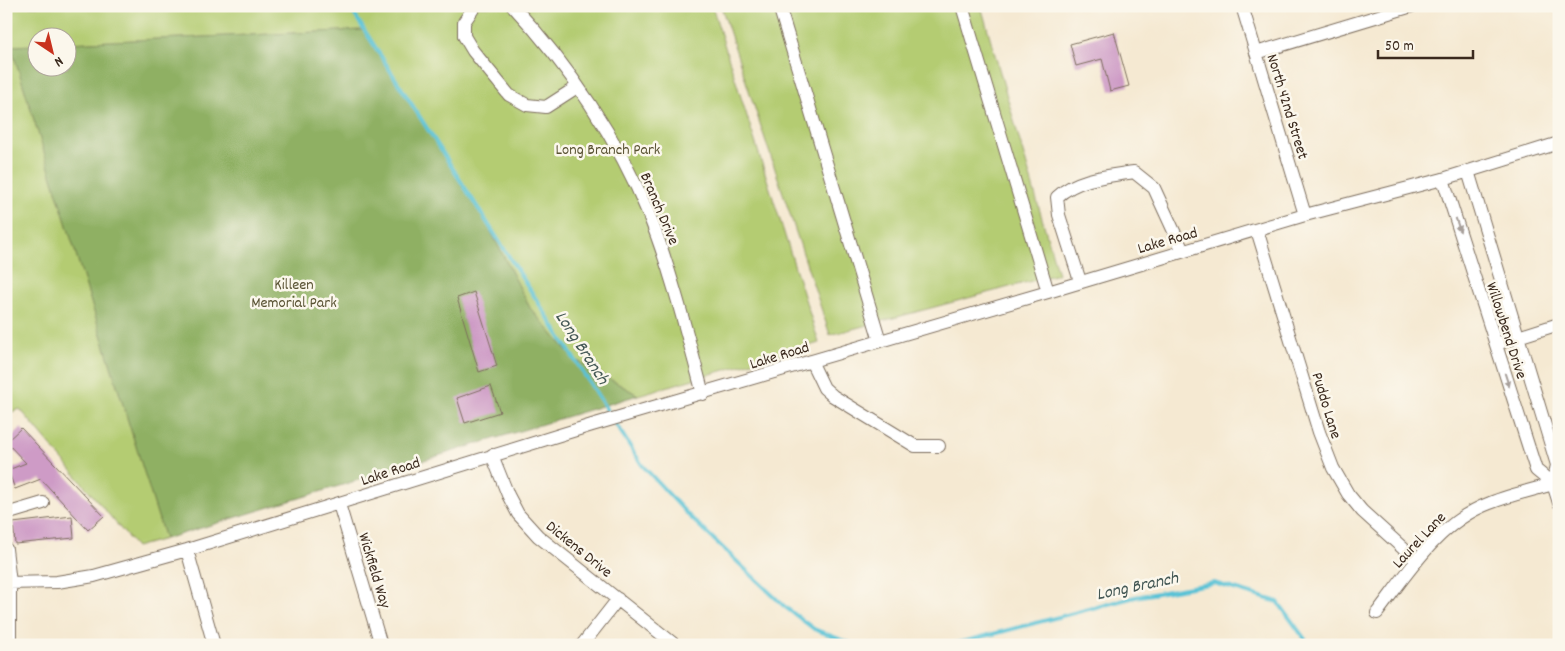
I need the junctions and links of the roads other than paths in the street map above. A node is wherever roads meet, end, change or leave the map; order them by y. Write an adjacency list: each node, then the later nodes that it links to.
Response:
1 (475, 6): 8 (street)
2 (512, 6): 8 (street, Branch Drive)
3 (779, 6): 19 (street)
4 (962, 6): 16 (street)
5 (1242, 6): 7 (street, North 42nd Street)
6 (1412, 6): 7 (street)
7 (1256, 53): 12 (street, North 42nd Street)
8 (577, 87): 22 (street, Branch Drive)
9 (1559, 143): 10 (street, Lake Road)
10 (1468, 171): 11 (street, Lake Road); 18 (street, Willowbend Drive)
11 (1443, 178): 12 (street, Lake Road); 20 (street, Willowbend Drive, one-way to 20)
12 (1305, 215): 13 (street, Lake Road)
13 (1257, 230): 14 (street, Lake Road); 32 (street, Puddo Lane)
14 (1183, 251): 15 (street, Lake Road); 15 (street)
15 (1080, 281): 16 (street, Lake Road)
16 (1048, 292): 19 (street, Lake Road)
17 (1559, 324): 18 (street)
18 (1517, 337): 20 (street); 25 (street, Willowbend Drive)
19 (880, 341): 21 (street, Lake Road)
20 (1496, 344): 25 (street, Willowbend Drive, one-way to 25)
21 (811, 361): 22 (street, Lake Road); 23 (street)
22 (703, 394): 24 (street, Lake Road)
23 (939, 446)
24 (492, 455): 27 (street, Lake Road); 34 (street, Dickens Drive)
25 (1553, 484): 28 (street, Willowbend Drive); 32 (street, Laurel Lane)
26 (43, 503): 29 (street)
27 (339, 504): 31 (street, Lake Road); 38 (street, Wickfield Way)
28 (1559, 504)
29 (6, 514)
30 (6, 549): 33 (street)
31 (187, 550): 33 (street, Lake Road); 37 (street)
32 (1417, 561): 35 (street, Laurel Lane)
33 (8, 583): 36 (street)
34 (618, 599): 39 (street); 40 (street, Dickens Drive)
35 (1377, 613)
36 (10, 645)
37 (214, 645)
38 (381, 645)
39 (582, 645)
40 (675, 645)

